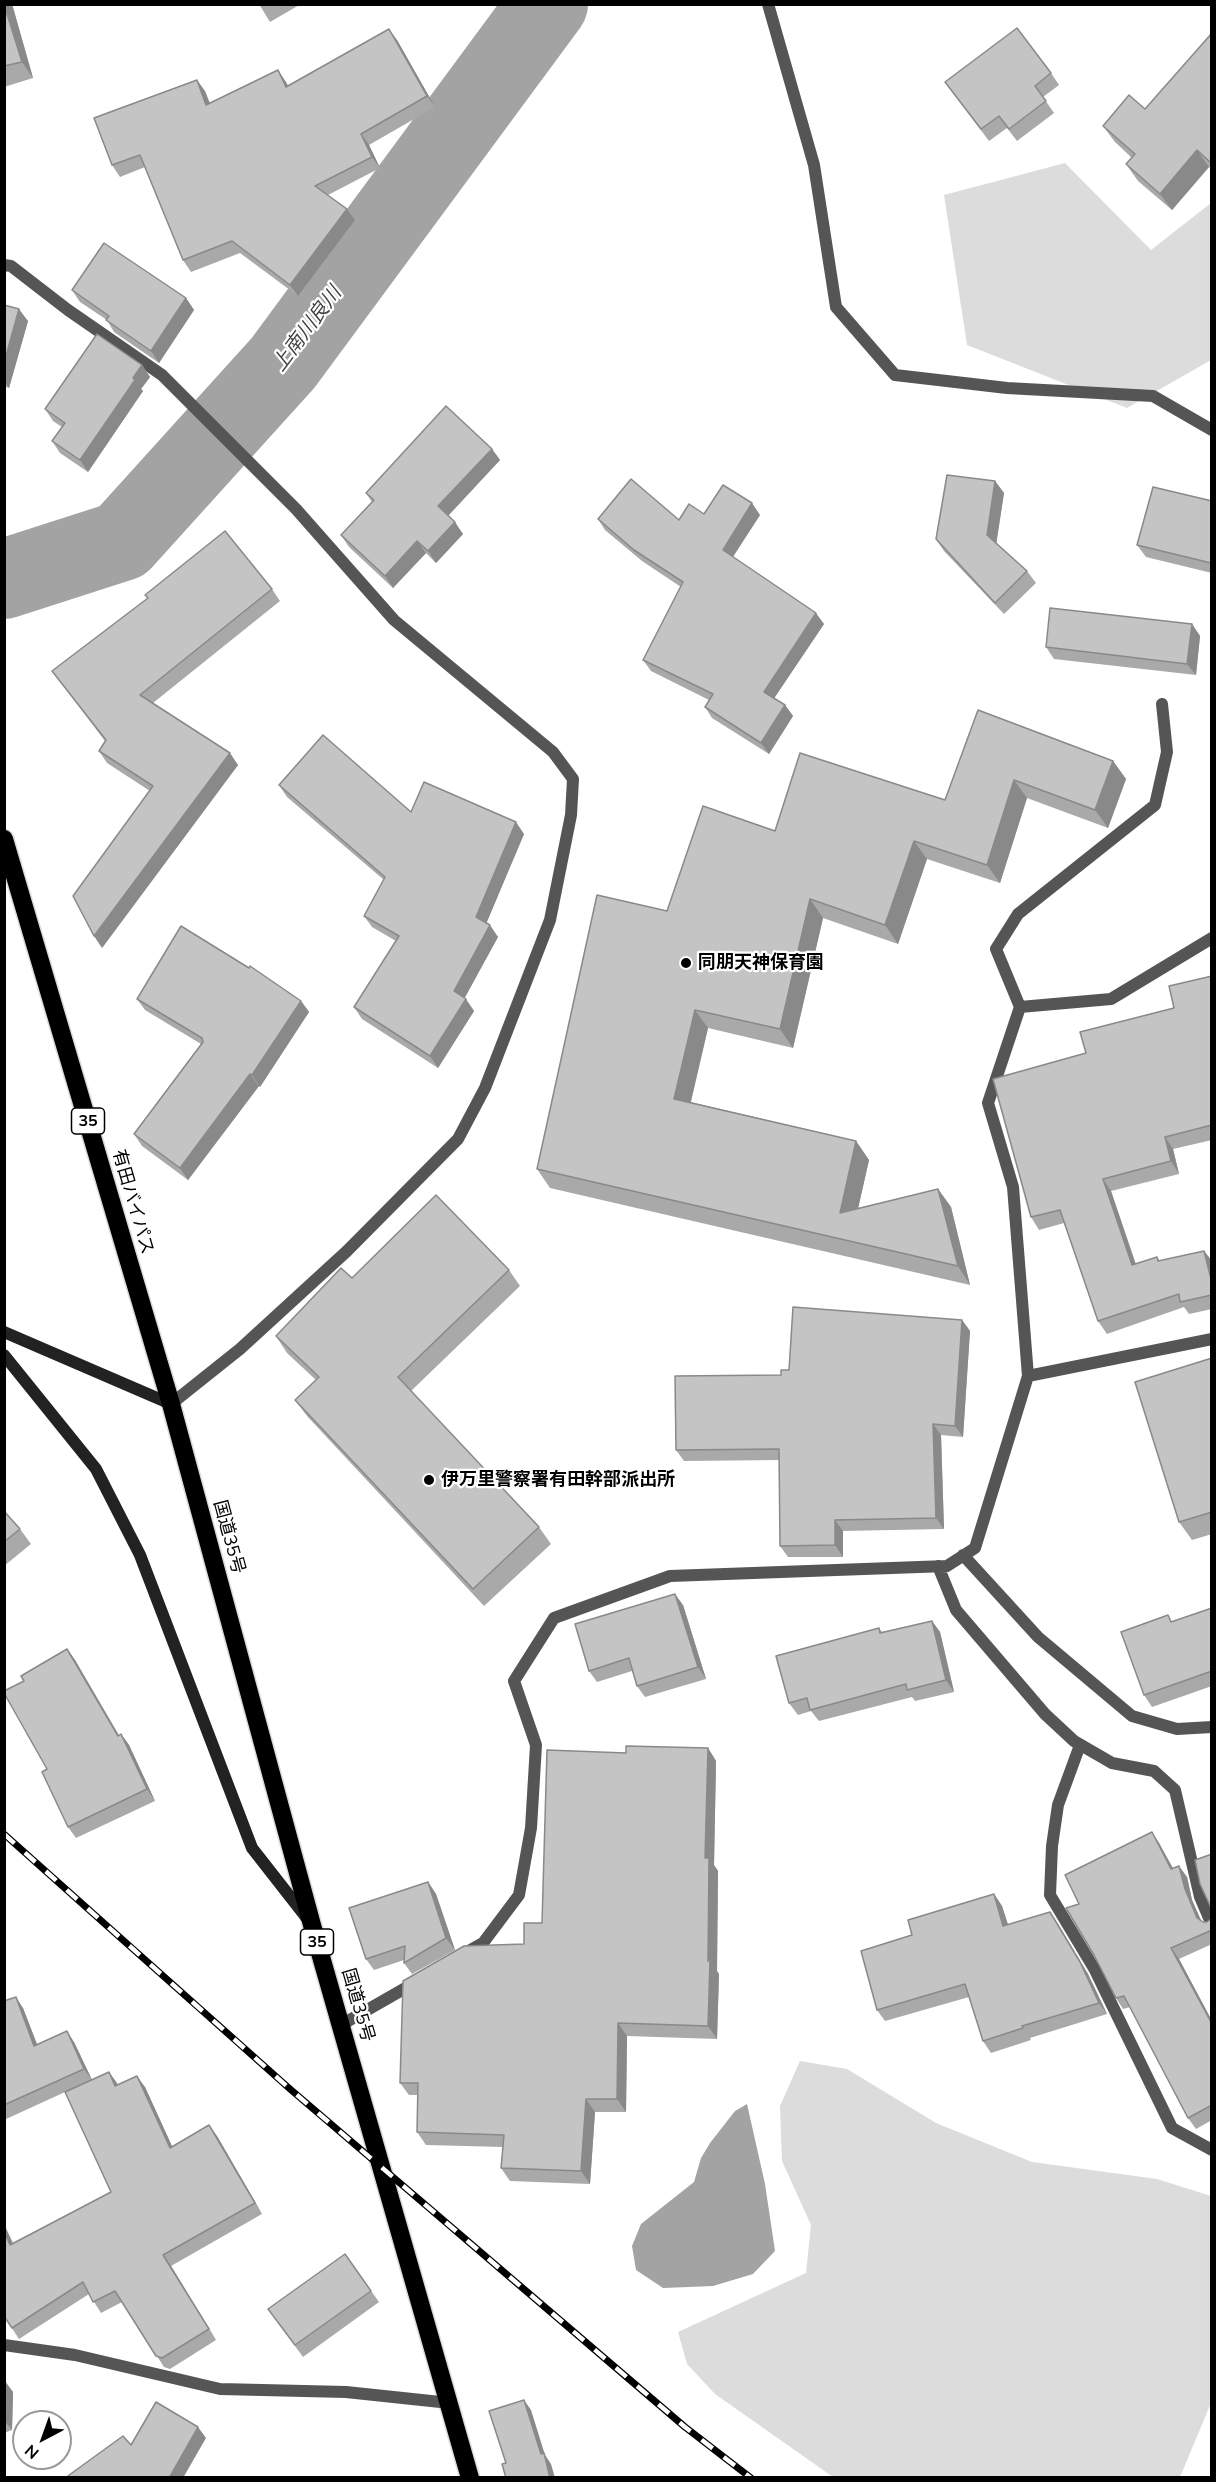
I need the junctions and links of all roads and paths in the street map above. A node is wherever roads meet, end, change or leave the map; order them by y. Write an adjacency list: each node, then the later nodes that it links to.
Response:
1 (768, 4): 3 (street)
2 (4, 265): 12 (street)
3 (1212, 430)
4 (1162, 704): 7 (street)
5 (4, 838): 12 (highway, 有田バイパス / 35)
6 (1212, 938): 7 (street)
7 (1020, 1007): 11 (street)
8 (4, 1332): 12 (street)
9 (1212, 1339): 11 (street)
10 (4, 1355): 17 (street)
11 (1028, 1376): 13 (street)
12 (171, 1404): 17 (highway, 国道35号 / 35)
13 (963, 1555): 14 (street); 15 (street)
14 (938, 1566): 16 (street); 19 (street)
15 (1212, 1727)
16 (1080, 1744): 18 (street); 22 (street)
17 (312, 1925): 21 (highway, 国道35号 / 35)
18 (1212, 1925)
19 (452, 1961)
20 (422, 1978): 21 (street)
21 (341, 2025): 24 (highway, 国道35号 / 35)
22 (1212, 2150)
23 (4, 2345): 24 (street)
24 (450, 2403): 25 (highway, 国道35号 / 35)
25 (470, 2478)

